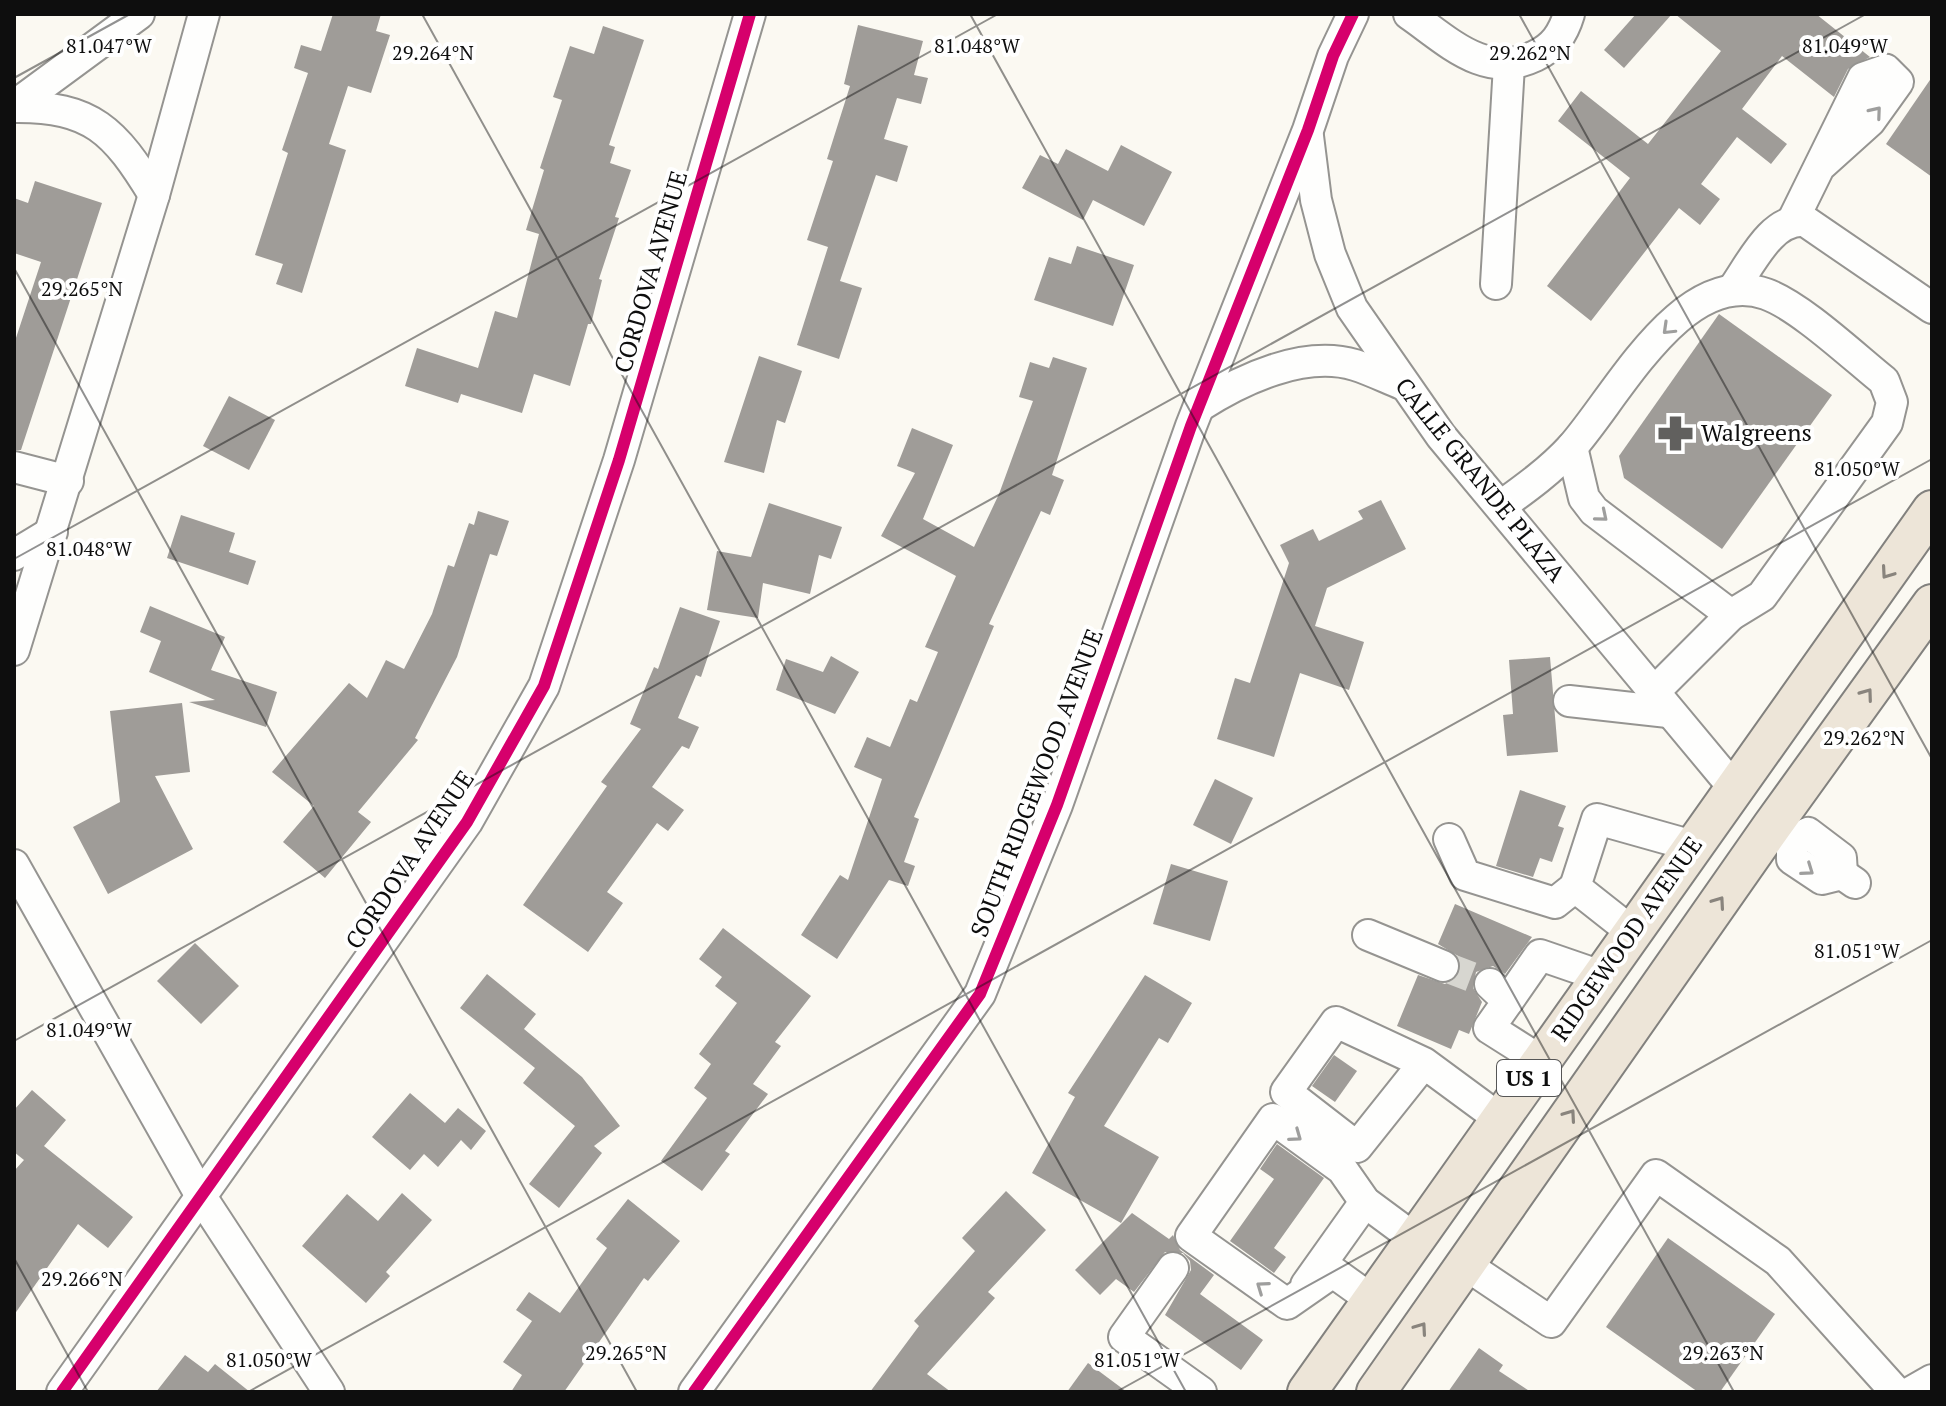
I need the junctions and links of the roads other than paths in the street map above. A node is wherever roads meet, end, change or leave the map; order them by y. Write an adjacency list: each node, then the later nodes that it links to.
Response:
1 (139, 14): 8 (street)
2 (204, 14): 11 (street)
3 (750, 14): 46 (street, CORDOVA AVENUE)
4 (1353, 14): 9 (street, SOUTH RIDGEWOOD AVENUE)
5 (1409, 14): 7 (street)
6 (1569, 14): 7 (street)
7 (1509, 65): 13 (street)
8 (14, 106): 11 (street)
9 (1308, 130): 16 (street, CALLE GRANDE PLAZA); 17 (street, SOUTH RIDGEWOOD AVENUE)
10 (1820, 166): 12 (street)
11 (154, 195): 20 (street)
12 (1793, 220): 14 (street); 15 (street)
13 (1496, 284)
14 (1733, 289): 18 (street, one-way to 18); 26 (street)
15 (1932, 308)
16 (1402, 384): 17 (street); 21 (street, CALLE GRANDE PLAZA)
17 (1200, 406): 57 (street, SOUTH RIDGEWOOD AVENUE)
18 (1572, 447): 21 (street); 26 (street, one-way to 26)
19 (14, 467): 20 (street)
20 (68, 481): 23 (street)
21 (1501, 506): 29 (street, CALLE GRANDE PLAZA)
22 (1932, 510): 30 (main road, RIDGEWOOD AVENUE / US 1, one-way to 30)
23 (52, 532): 24 (street); 27 (street)
24 (14, 555)
25 (1932, 604): 31 (main road, US 1, one-way to 25)
26 (1731, 615): 29 (street)
27 (14, 650)
28 (1569, 701): 29 (street)
29 (1660, 703): 30 (street, CALLE GRANDE PLAZA)
30 (1734, 788): 33 (main road, RIDGEWOOD AVENUE / US 1)
31 (1782, 833): 35 (street); 49 (main road, US 1, one-way to 31)
32 (1449, 839): 36 (street)
33 (1693, 846): 36 (street); 38 (main road, RIDGEWOOD AVENUE / US 1)
34 (14, 865): 37 (street)
35 (1848, 878)
36 (1575, 887): 38 (street)
37 (24, 899): 46 (street)
38 (1632, 932): 41 (main road, RIDGEWOOD AVENUE / US 1)
39 (1368, 935): 40 (street)
40 (1443, 966)
41 (1601, 976): 42 (main road, RIDGEWOOD AVENUE / US 1); 42 (street)
42 (1541, 1061): 44 (main road, RIDGEWOOD AVENUE / US 1)
43 (1424, 1063): 43 (street); 44 (street)
44 (1500, 1119): 45 (main road, RIDGEWOOD AVENUE / US 1)
45 (1462, 1173): 48 (main road, RIDGEWOOD AVENUE / US 1); 49 (main road)
46 (202, 1198): 55 (street, CORDOVA AVENUE); 56 (street)
47 (1365, 1202): 48 (street); 51 (street); 51 (street, one-way to 47)
48 (1415, 1239): 52 (main road, RIDGEWOOD AVENUE / US 1)
49 (1466, 1265): 59 (main road, US 1, one-way to 49); 60 (street)
50 (1173, 1268): 58 (street)
51 (1299, 1296): 52 (street)
52 (1372, 1300): 53 (main road, RIDGEWOOD AVENUE / US 1)
53 (1315, 1380)
54 (1932, 1380): 61 (street)
55 (62, 1392)
56 (329, 1392)
57 (694, 1392)
58 (1201, 1392)
59 (1376, 1392)
60 (1896, 1392)
61 (1911, 1392)

